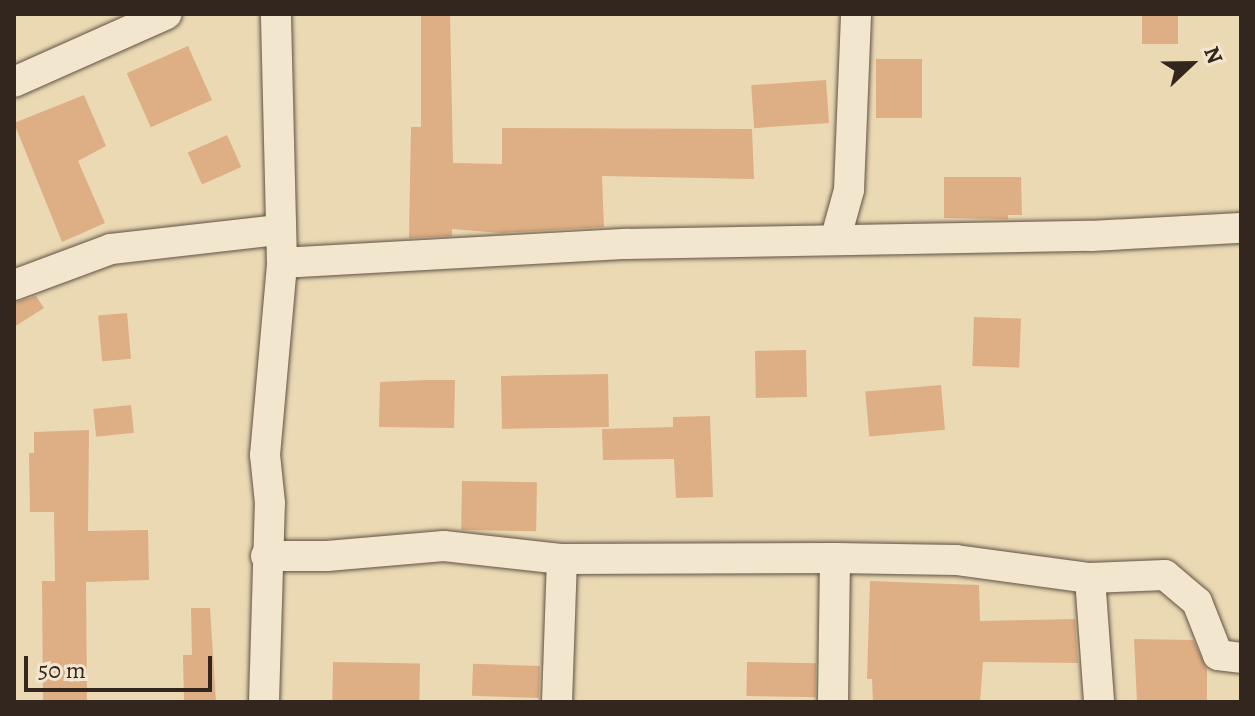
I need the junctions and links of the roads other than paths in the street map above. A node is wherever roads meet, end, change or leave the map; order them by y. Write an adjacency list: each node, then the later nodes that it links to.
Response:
1 (167, 14): 4 (street)
2 (276, 14): 6 (street)
3 (856, 14): 7 (street)
4 (14, 82)
5 (1241, 228): 7 (street)
6 (279, 230): 8 (street); 9 (street)
7 (836, 237): 8 (street)
8 (282, 263): 10 (street)
9 (14, 285)
10 (266, 556): 12 (street); 15 (street)
11 (835, 558): 12 (street); 13 (street); 17 (street)
12 (562, 559): 16 (street)
13 (1090, 578): 14 (street); 18 (street)
14 (1241, 658)
15 (264, 702)
16 (557, 702)
17 (833, 702)
18 (1099, 702)

